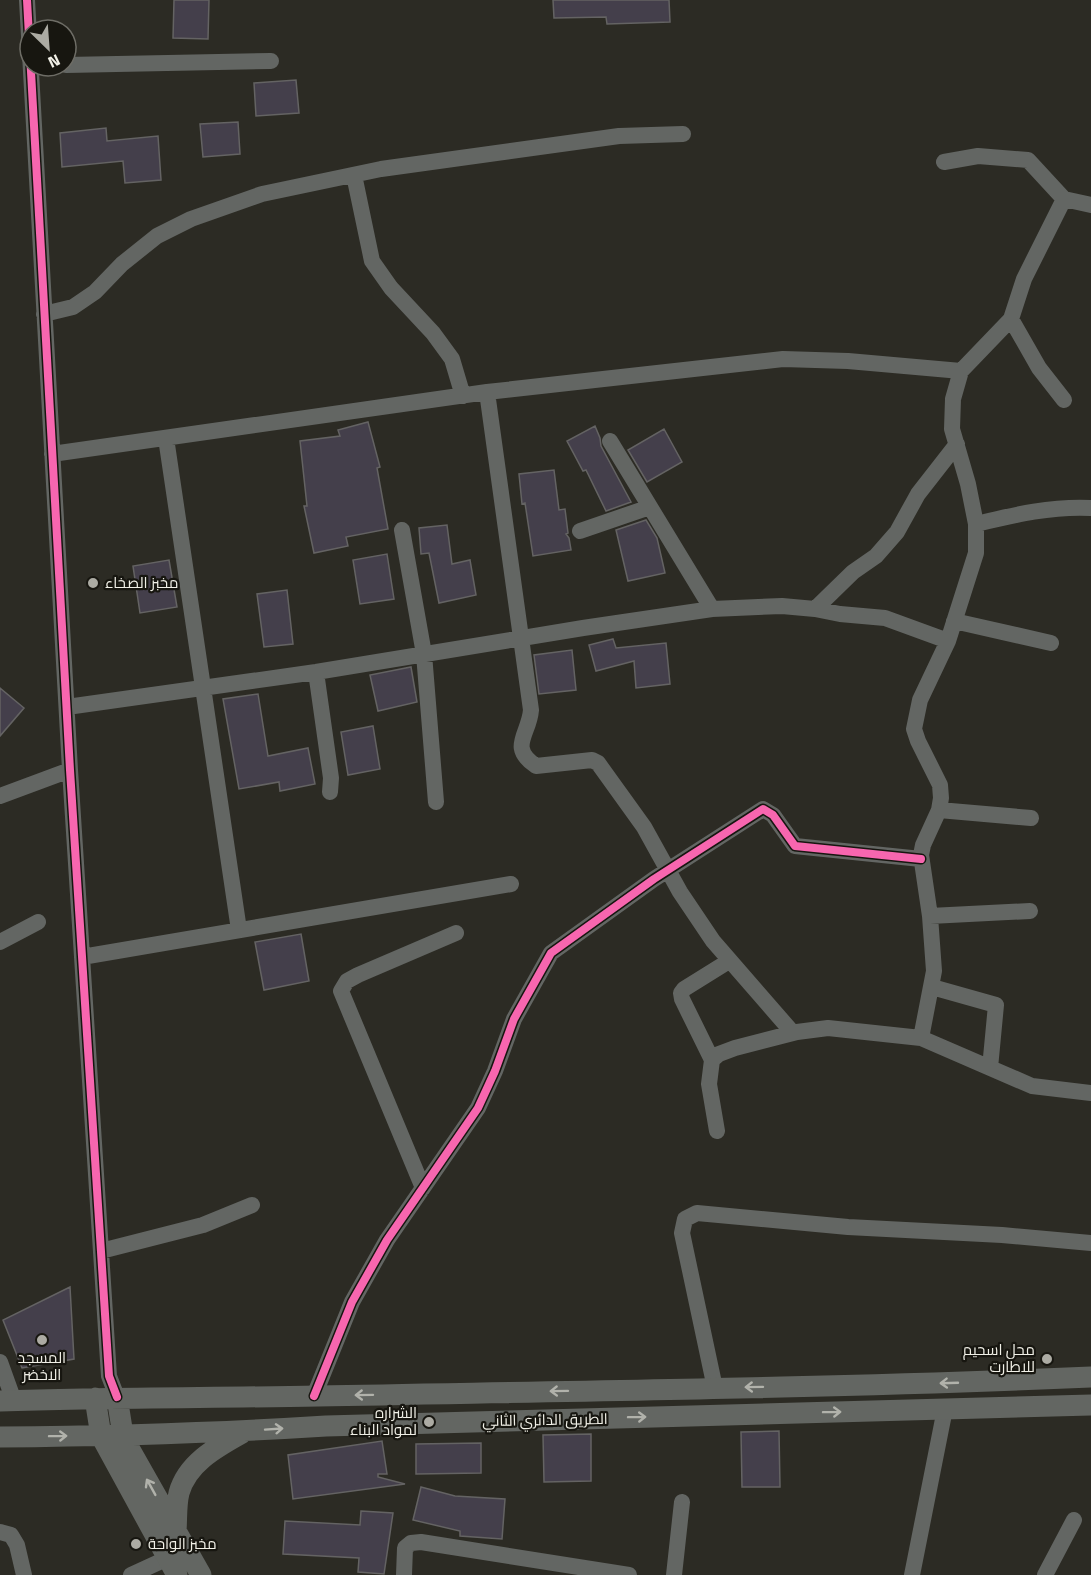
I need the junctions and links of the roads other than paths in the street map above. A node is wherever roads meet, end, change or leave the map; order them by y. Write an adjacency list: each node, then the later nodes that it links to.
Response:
1 (27, 0): 2 (street)
2 (28, 18)
3 (271, 61): 4 (street)
4 (78, 65)
5 (31, 78): 11 (street)
6 (683, 134): 8 (street)
7 (944, 162): 9 (street)
8 (354, 175): 11 (street); 15 (street)
9 (1064, 199): 10 (street); 12 (street)
10 (1091, 206)
11 (44, 314): 20 (street)
12 (1011, 319): 13 (street); 16 (street)
13 (961, 371): 14 (street); 19 (street)
14 (487, 392): 15 (street); 29 (street)
15 (463, 396): 17 (street)
16 (1064, 400)
17 (166, 438): 20 (street); 34 (street)
18 (610, 441): 21 (street)
19 (957, 444): 23 (street); 27 (street)
20 (52, 454): 35 (street)
21 (650, 507): 25 (street); 26 (street)
22 (1091, 508): 23 (street)
23 (976, 524): 28 (street)
24 (402, 530): 32 (street)
25 (580, 531)
26 (712, 609): 27 (street); 29 (street)
27 (814, 609): 30 (street)
28 (954, 621): 30 (street); 31 (street)
29 (522, 638): 32 (street); 43 (street)
30 (948, 641): 40 (street)
31 (1051, 643)
32 (424, 654): 33 (street); 39 (street)
33 (316, 672): 34 (street); 37 (street)
34 (204, 688): 35 (street); 48 (street)
35 (67, 707): 36 (street)
36 (70, 770): 38 (street); 51 (street)
37 (330, 792)
38 (0, 796)
39 (436, 802)
40 (939, 810): 41 (street); 42 (street)
41 (1031, 818)
42 (921, 859): 43 (street); 46 (street)
43 (668, 869): 52 (street); 60 (street)
44 (510, 884): 48 (street)
45 (1030, 911): 46 (street)
46 (930, 916): 53 (street)
47 (38, 922): 50 (street)
48 (239, 930): 51 (street)
49 (456, 933): 60 (street)
50 (0, 942)
51 (82, 957): 63 (street)
52 (729, 961): 54 (street); 56 (street)
53 (932, 987): 55 (street); 57 (street)
54 (793, 1033): 55 (street); 56 (street)
55 (921, 1038): 57 (street)
56 (712, 1060): 59 (street)
57 (990, 1068): 58 (street)
58 (1091, 1094)
59 (717, 1131)
60 (423, 1188): 68 (street)
61 (252, 1205): 63 (street)
62 (1091, 1243): 67 (street)
63 (101, 1251): 65 (street)
64 (0, 1362): 71 (street)
65 (109, 1376): 69 (street); 70 (street)
66 (1091, 1377): 67 (main road, الطريق الدائري الثاني, one-way to 67)
67 (715, 1388): 68 (main road, الطريق الدائري الثاني, one-way to 68)
68 (314, 1396): 69 (main road, الطريق الدائري الثاني)
69 (117, 1397): 70 (main road, الطريق الدائري الثاني); 75 (main road)
70 (95, 1398): 71 (main road, الطريق الدائري الثاني); 76 (main road)
71 (7, 1401)
72 (1091, 1405): 73 (main road, الطريق الدائري الثاني)
73 (945, 1409): 74 (main road, الطريق الدائري الثاني, one-way to 73); 89 (street)
74 (245, 1431): 75 (main road, الطريق الدائري الثاني); 81 (main road)
75 (123, 1435): 76 (main road, الطريق الدائري الثاني); 81 (main road, one-way to 75)
76 (101, 1436): 77 (main road, الطريق الدائري الثاني, one-way to 76); 82 (main road)
77 (0, 1437)
78 (682, 1502): 88 (street)
79 (1074, 1520): 90 (street)
80 (0, 1532): 83 (street)
81 (176, 1532): 85 (main road)
82 (172, 1566): 84 (street)
83 (24, 1575)
84 (131, 1575)
85 (201, 1575)
86 (404, 1575): 87 (street)
87 (629, 1575)
88 (674, 1575)
89 (912, 1575)
90 (1045, 1575)

